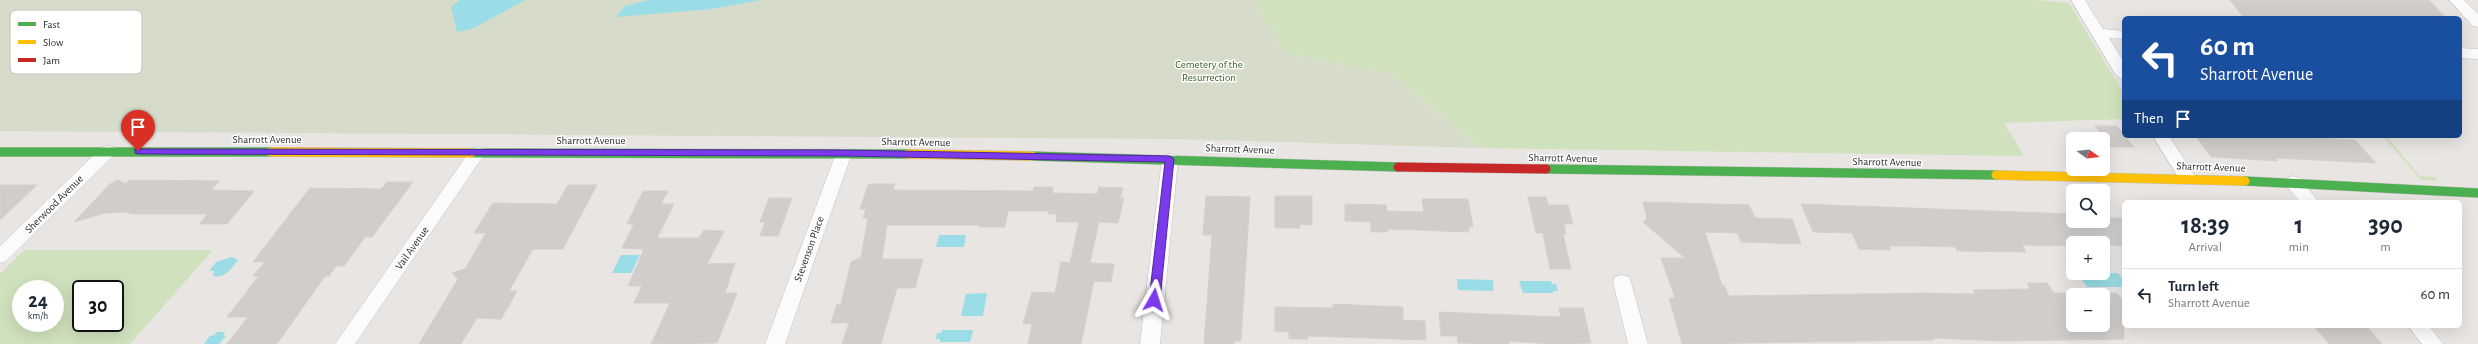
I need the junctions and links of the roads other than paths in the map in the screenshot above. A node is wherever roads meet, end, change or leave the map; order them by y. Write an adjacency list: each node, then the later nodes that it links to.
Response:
1 (2078, 0): 4 (street)
2 (2456, 0): 3 (street)
3 (2478, 23)
4 (2098, 33): 5 (street); 8 (street)
5 (2122, 35)
6 (2462, 53): 7 (street)
7 (2478, 54)
8 (2122, 73)
9 (2163, 138): 15 (street)
10 (108, 151): 11 (street, Sharrott Avenue); 12 (street, Sharrott Avenue); 19 (street, Sherwood Avenue)
11 (0, 152)
12 (478, 152): 13 (street, Sharrott Avenue); 22 (street, Vail Avenue)
13 (844, 153): 14 (street, Sharrott Avenue); 23 (street, Stevenson Place)
14 (1170, 159): 15 (street, Sharrott Avenue); 24 (street)
15 (2187, 178): 16 (street, Sharrott Avenue)
16 (2293, 182): 17 (street, Sharrott Avenue); 18 (street)
17 (2478, 192)
18 (2308, 200)
19 (0, 257)
20 (1622, 282): 25 (street)
21 (2420, 328): 26 (street)
22 (345, 344)
23 (775, 344)
24 (1150, 344)
25 (1638, 344)
26 (2433, 344)

